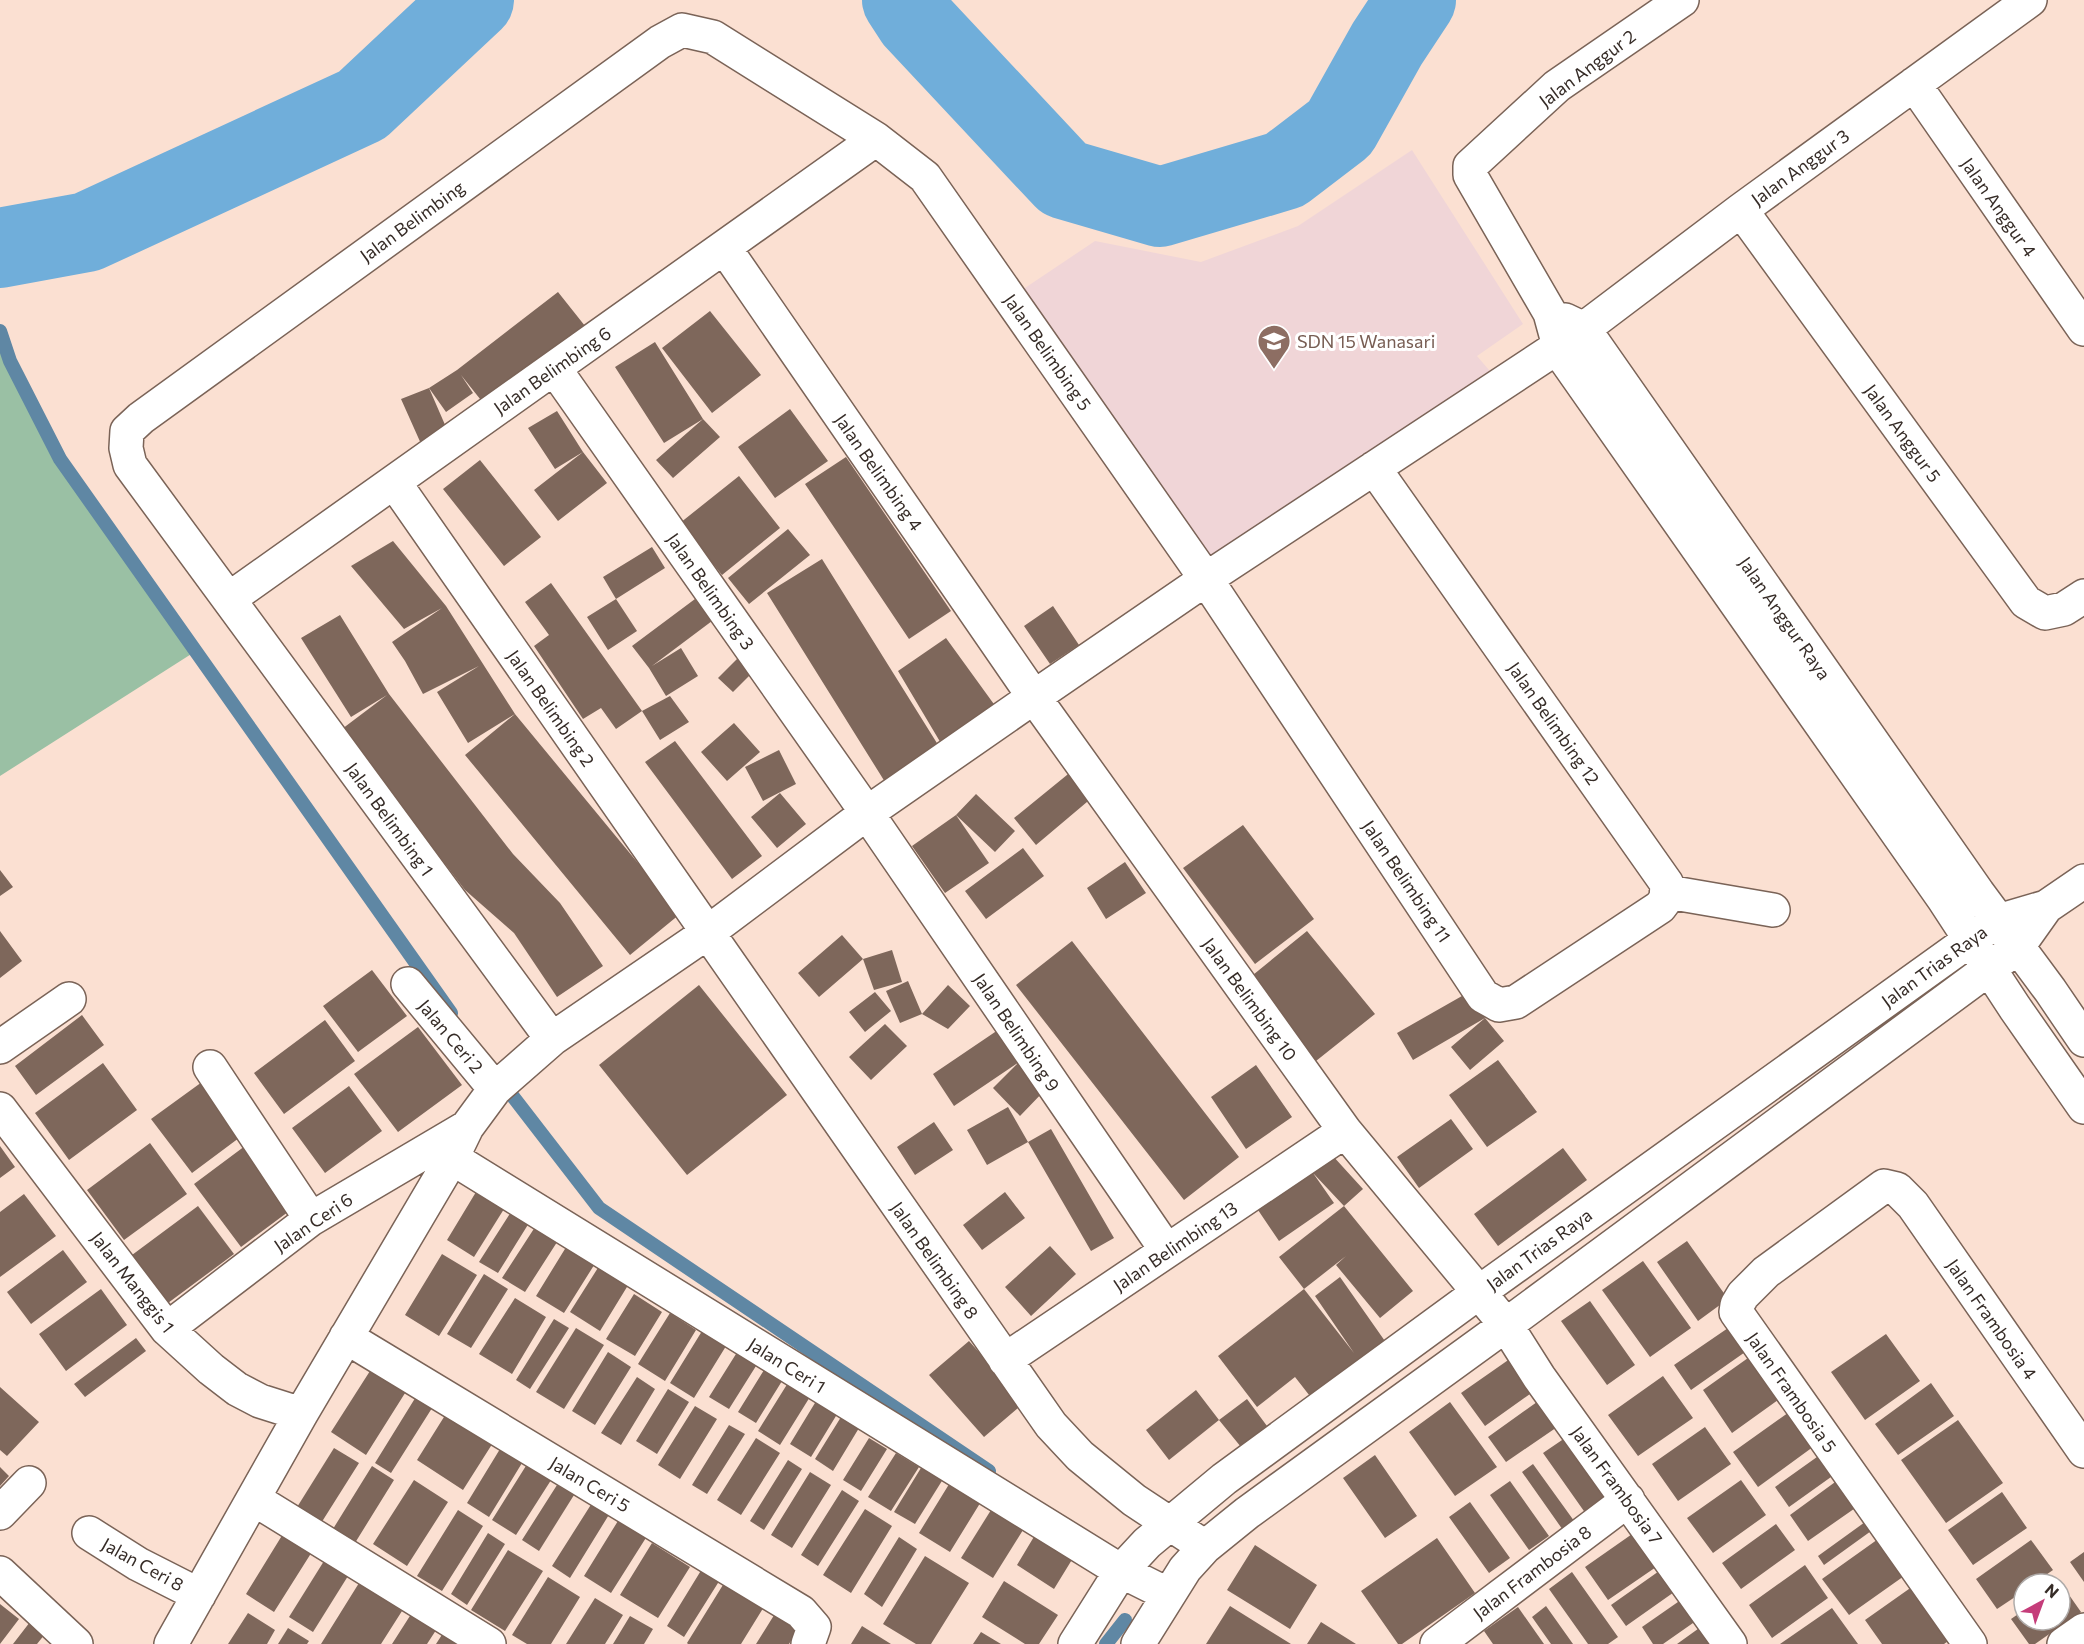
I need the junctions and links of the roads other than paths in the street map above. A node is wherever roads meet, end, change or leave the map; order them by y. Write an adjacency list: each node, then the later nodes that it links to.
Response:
1 (1682, 0): 5 (street, Jalan Anggur 2)
2 (2030, 0): 3 (street, Jalan Anggur 3)
3 (1914, 84): 6 (street, Jalan Anggur 3); 8 (street, Jalan Anggur 4)
4 (876, 139): 7 (street, Jalan Belimbing 6); 13 (street, Jalan Belimbing 5); 15 (street, Jalan Belimbing)
5 (1470, 166): 9 (street, Jalan Anggur Raya)
6 (1741, 210): 9 (street, Jalan Anggur 3); 14 (street, Jalan Anggur 5)
7 (724, 247): 10 (street, Jalan Belimbing 6); 16 (street, Jalan Belimbing 4)
8 (2084, 329)
9 (1572, 337): 11 (street, Jalan Anggur 3); 22 (street, Jalan Anggur Raya); 23 (street, Jalan Anggur Raya)
10 (554, 368): 12 (street, Jalan Belimbing 6); 17 (street, Jalan Belimbing 3)
11 (1374, 468): 13 (street, Jalan Anggur 3); 19 (street, Jalan Belimbing 12)
12 (394, 482): 15 (street, Jalan Belimbing 6); 21 (street, Jalan Belimbing 2)
13 (1206, 579): 16 (street, Jalan Anggur 3); 19 (street, Jalan Belimbing 11)
14 (2084, 596)
15 (229, 599): 27 (street, Jalan Belimbing 1)
16 (1034, 697): 17 (street, Jalan Anggur 3); 35 (street, Jalan Belimbing 10)
17 (867, 813): 21 (street, Jalan Anggur 3); 39 (street, Jalan Belimbing 9)
18 (2084, 881): 22 (street, Jalan Trias Raya)
19 (1668, 892): 20 (street)
20 (1773, 910)
21 (707, 933): 27 (street, Jalan Anggur 3); 44 (street, Jalan Belimbing 8)
22 (2008, 935): 23 (street, Jalan Trias Raya); 24 (street, Jalan Trias Raya); 28 (street, Jalan Anggur Raya)
23 (1970, 940): 24 (street, Jalan Anggur Raya); 40 (street, Jalan Trias Raya)
24 (1989, 968): 32 (street, Jalan Anggur Raya); 41 (street, Jalan Trias Raya)
25 (408, 984): 31 (street, Jalan Ceri 2)
26 (69, 999): 29 (street)
27 (552, 1039): 31 (street, Jalan Anggur 3)
28 (2084, 1040)
29 (0, 1047)
30 (210, 1067): 38 (street)
31 (495, 1089): 34 (street, Jalan Anggur 3)
32 (2084, 1107)
33 (0, 1109): 42 (street, Jalan Manggis 1)
34 (467, 1126): 36 (street); 38 (street, Jalan Ceri 6)
35 (1345, 1131): 39 (street, Jalan Belimbing 13); 40 (street, Jalan Belimbing 10)
36 (452, 1158): 43 (street); 54 (street, Jalan Ceri 1)
37 (1897, 1189): 46 (street, Jalan Frambosia 4); 67 (street, Jalan Frambosia 5)
38 (311, 1219): 42 (street, Jalan Ceri 6)
39 (1167, 1251): 44 (street, Jalan Belimbing 13)
40 (1478, 1293): 41 (street, Jalan Frambosia 7); 51 (street, Jalan Trias Raya)
41 (1506, 1325): 49 (street, Jalan Frambosia 7); 53 (street, Jalan Trias Raya)
42 (167, 1329): 45 (street, Jalan Manggis 1)
43 (346, 1338): 45 (street); 62 (street, Jalan Ceri 5)
44 (1005, 1360): 51 (street, Jalan Belimbing 8)
45 (301, 1414): 48 (street)
46 (2084, 1451)
47 (29, 1483): 50 (street)
48 (254, 1499): 57 (street); 61 (street)
49 (1628, 1500): 65 (street, Jalan Frambosia 8); 66 (street, Jalan Frambosia 7)
50 (0, 1513)
51 (1171, 1523): 53 (street, Jalan Belimbing 8); 54 (street, Jalan Trias Raya)
52 (88, 1533): 57 (street, Jalan Ceri 8)
53 (1205, 1547): 56 (street, Jalan Trias Raya)
54 (1121, 1571): 56 (street, Jalan Ceri 1); 63 (street, Jalan Trias Raya)
55 (0, 1573): 59 (street)
56 (1167, 1594): 64 (street, Jalan Trias Raya)
57 (199, 1595): 60 (street)
58 (2084, 1630): 68 (street)
59 (76, 1644)
60 (171, 1644)
61 (489, 1644)
62 (808, 1644)
63 (1075, 1644)
64 (1138, 1644)
65 (1437, 1644)
66 (1730, 1644)
67 (1970, 1644)
68 (2064, 1644)

